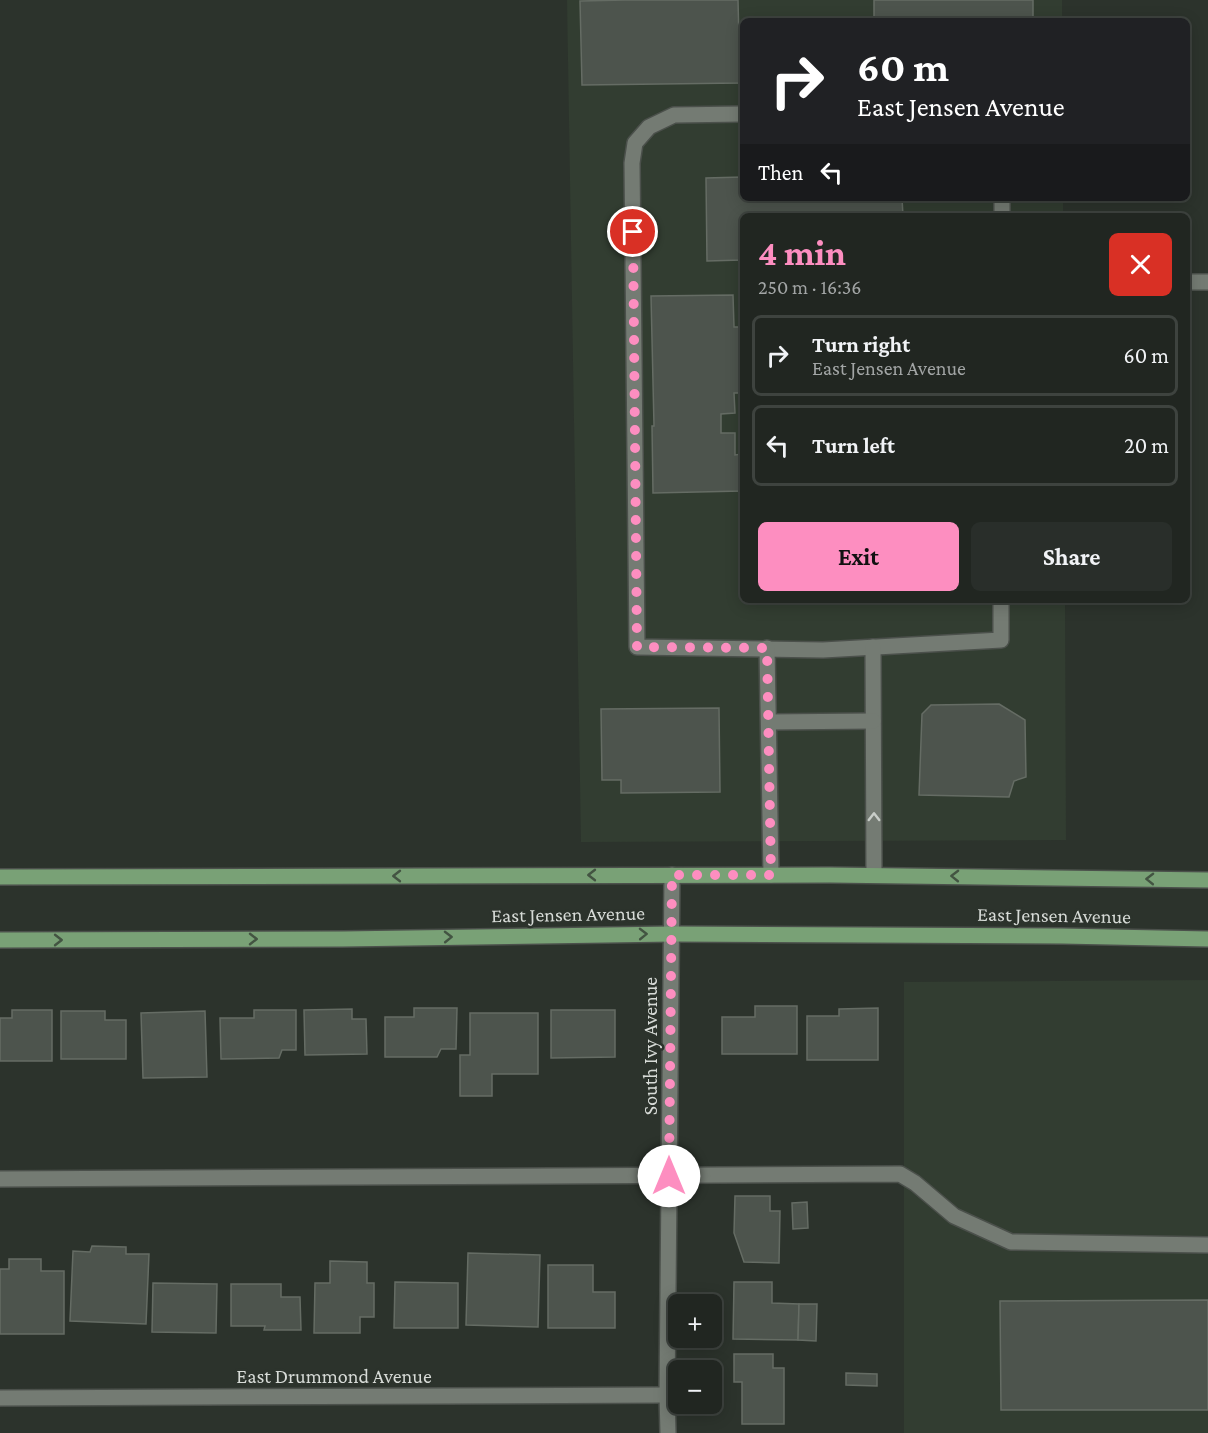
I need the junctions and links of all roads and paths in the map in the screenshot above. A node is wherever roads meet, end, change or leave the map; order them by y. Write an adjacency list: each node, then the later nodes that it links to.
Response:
1 (740, 114): 6 (street)
2 (1190, 282): 3 (street)
3 (1208, 282)
4 (1001, 603): 5 (street)
5 (873, 647): 6 (street); 7 (street)
6 (767, 648): 8 (street)
7 (873, 722): 8 (street); 11 (street, one-way to 7)
8 (769, 723): 10 (street)
9 (672, 875): 10 (main road, East Jensen Avenue); 12 (main road, East Jensen Avenue, one-way to 12); 14 (street, South Ivy Avenue)
10 (771, 875): 11 (main road, East Jensen Avenue)
11 (874, 875): 13 (main road, East Jensen Avenue, one-way to 11)
12 (0, 877)
13 (1208, 880)
14 (672, 934): 15 (main road, East Jensen Avenue); 16 (main road, East Jensen Avenue, one-way to 14); 17 (street, South Ivy Avenue)
15 (1208, 939)
16 (0, 940)
17 (669, 1176): 18 (street); 19 (street); 20 (street, South Ivy Avenue)
18 (0, 1179)
19 (1208, 1245)
20 (667, 1395): 21 (street, East Drummond Avenue); 22 (street, South Ivy Avenue)
21 (0, 1398)
22 (668, 1433)

